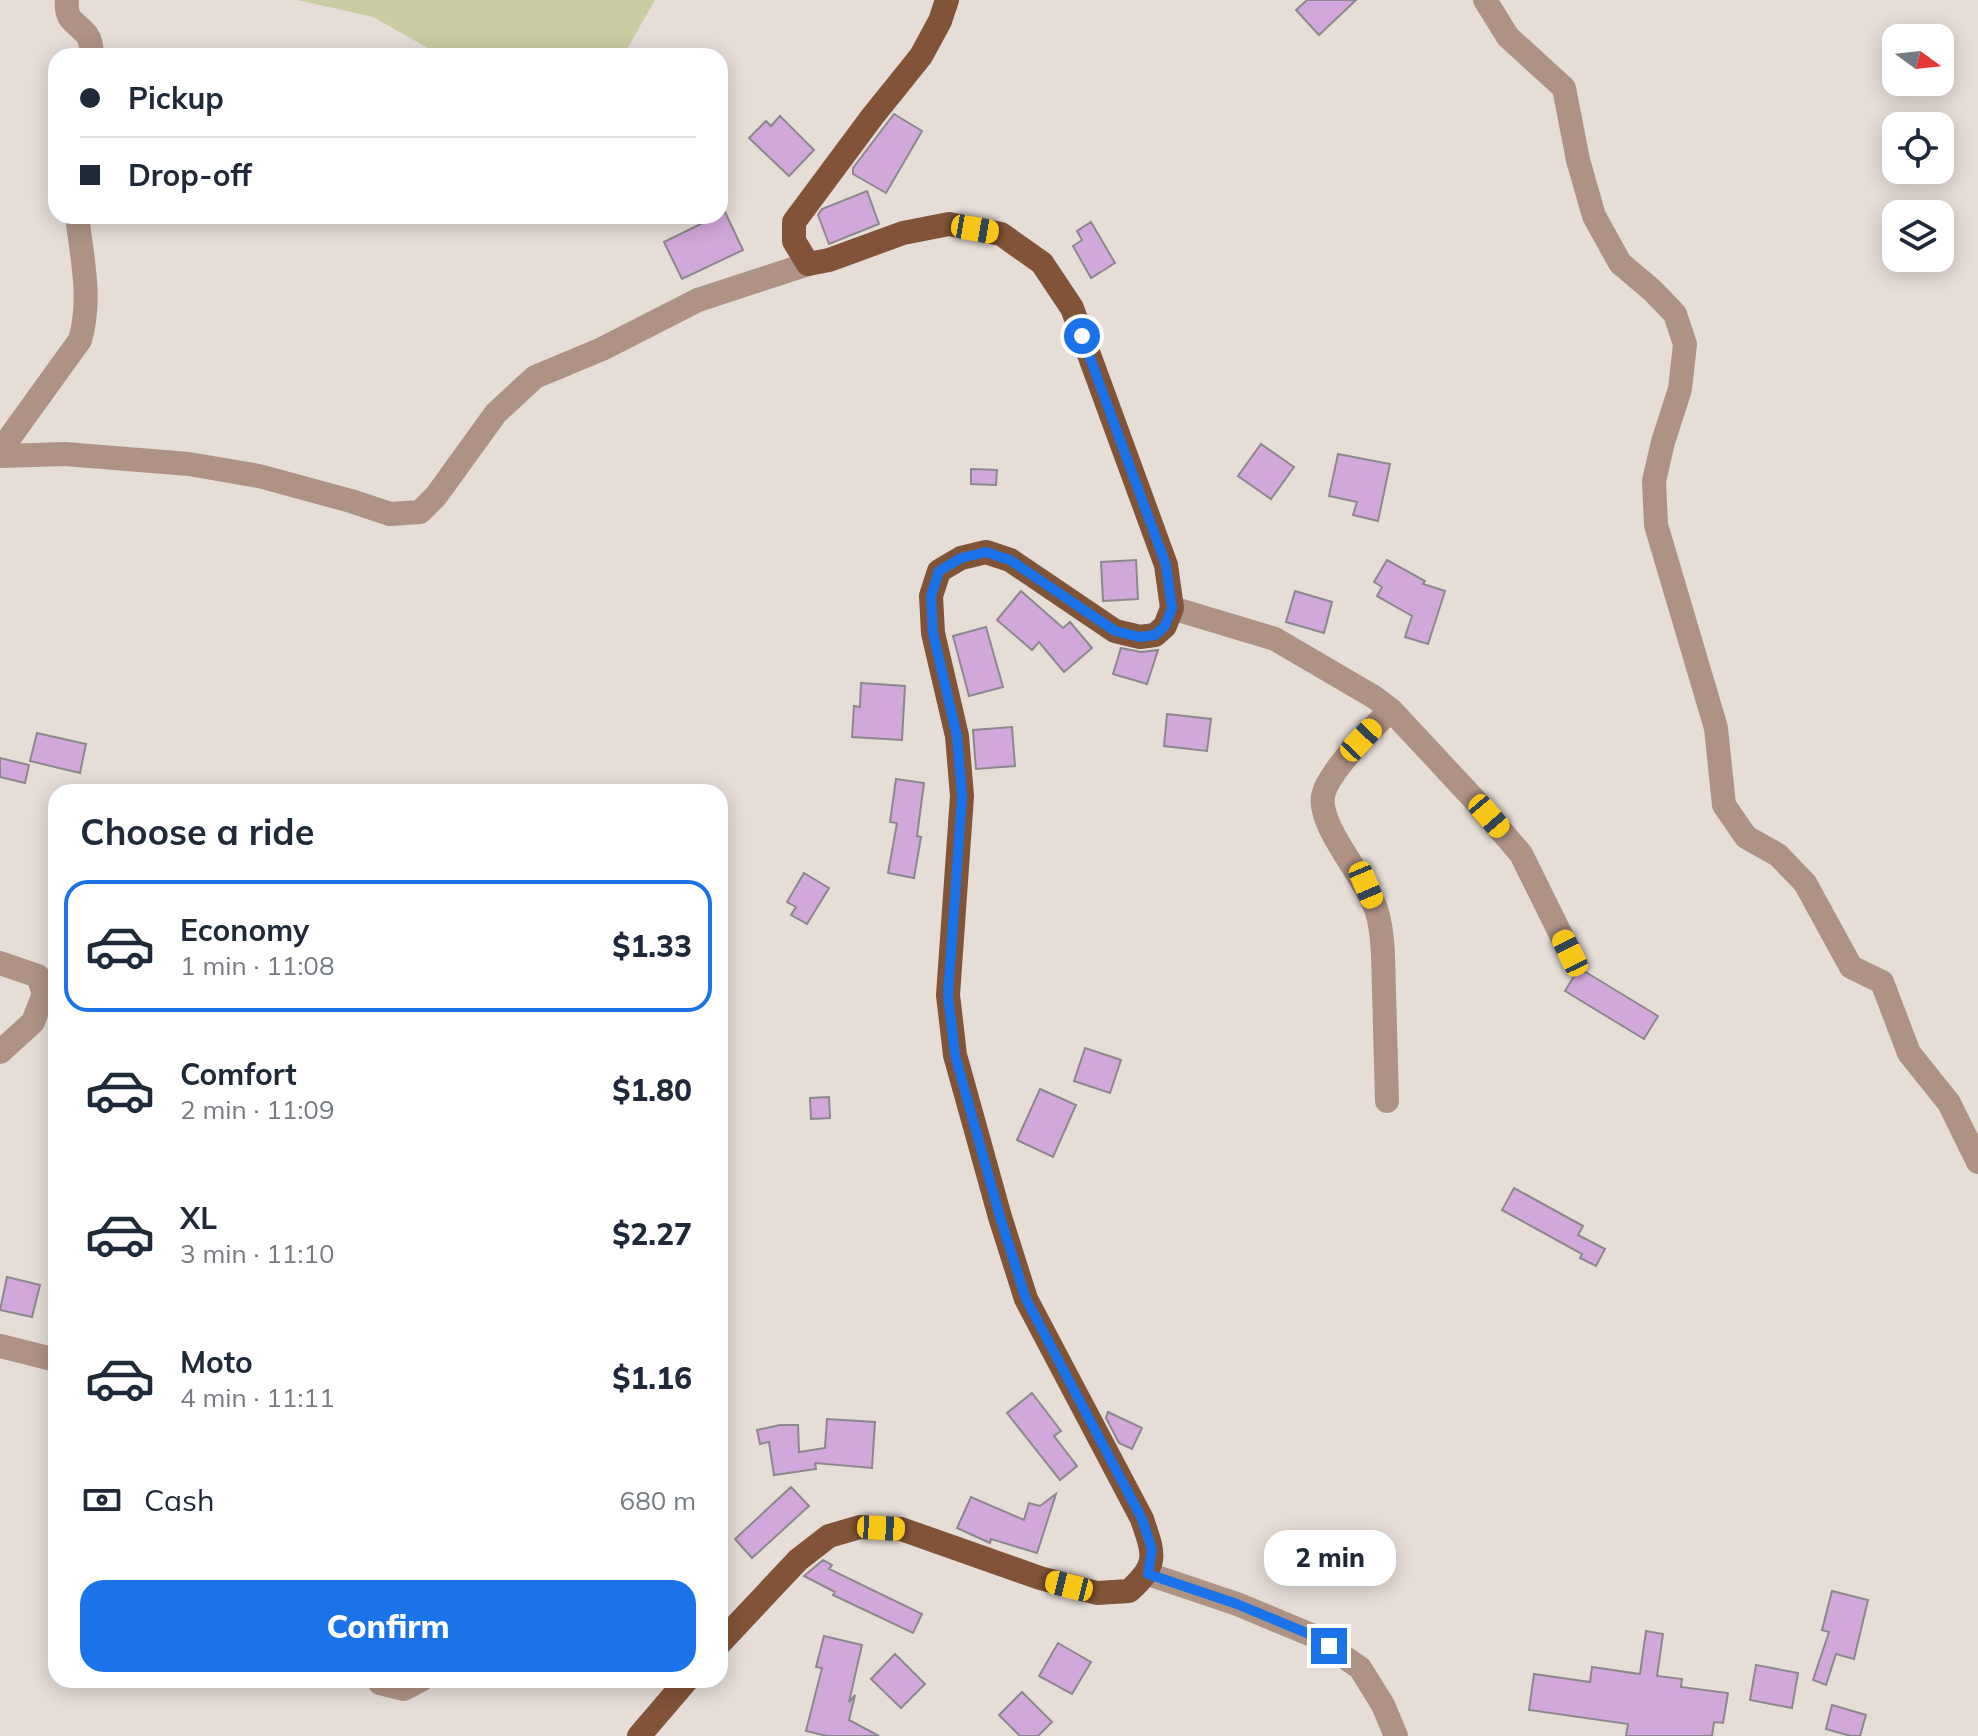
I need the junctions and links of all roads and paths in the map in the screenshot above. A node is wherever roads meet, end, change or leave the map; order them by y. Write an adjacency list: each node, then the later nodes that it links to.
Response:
1 (67, 0): 4 (street)
2 (947, 0): 6 (main road)
3 (1485, 0): 16 (street)
4 (92, 48)
5 (78, 224): 7 (street)
6 (808, 264): 7 (street); 8 (main road)
7 (0, 453)
8 (1172, 608): 9 (street); 19 (main road)
9 (1391, 710): 10 (street); 15 (street)
10 (1570, 953)
11 (0, 963): 12 (street)
12 (48, 992)
13 (48, 998): 14 (street)
14 (0, 1052)
15 (1387, 1101)
16 (1978, 1162)
17 (0, 1346): 18 (street)
18 (48, 1358)
19 (1148, 1574): 20 (main road); 23 (street)
20 (728, 1634)
21 (680, 1688): 22 (main road)
22 (639, 1736)
23 (1396, 1736)

